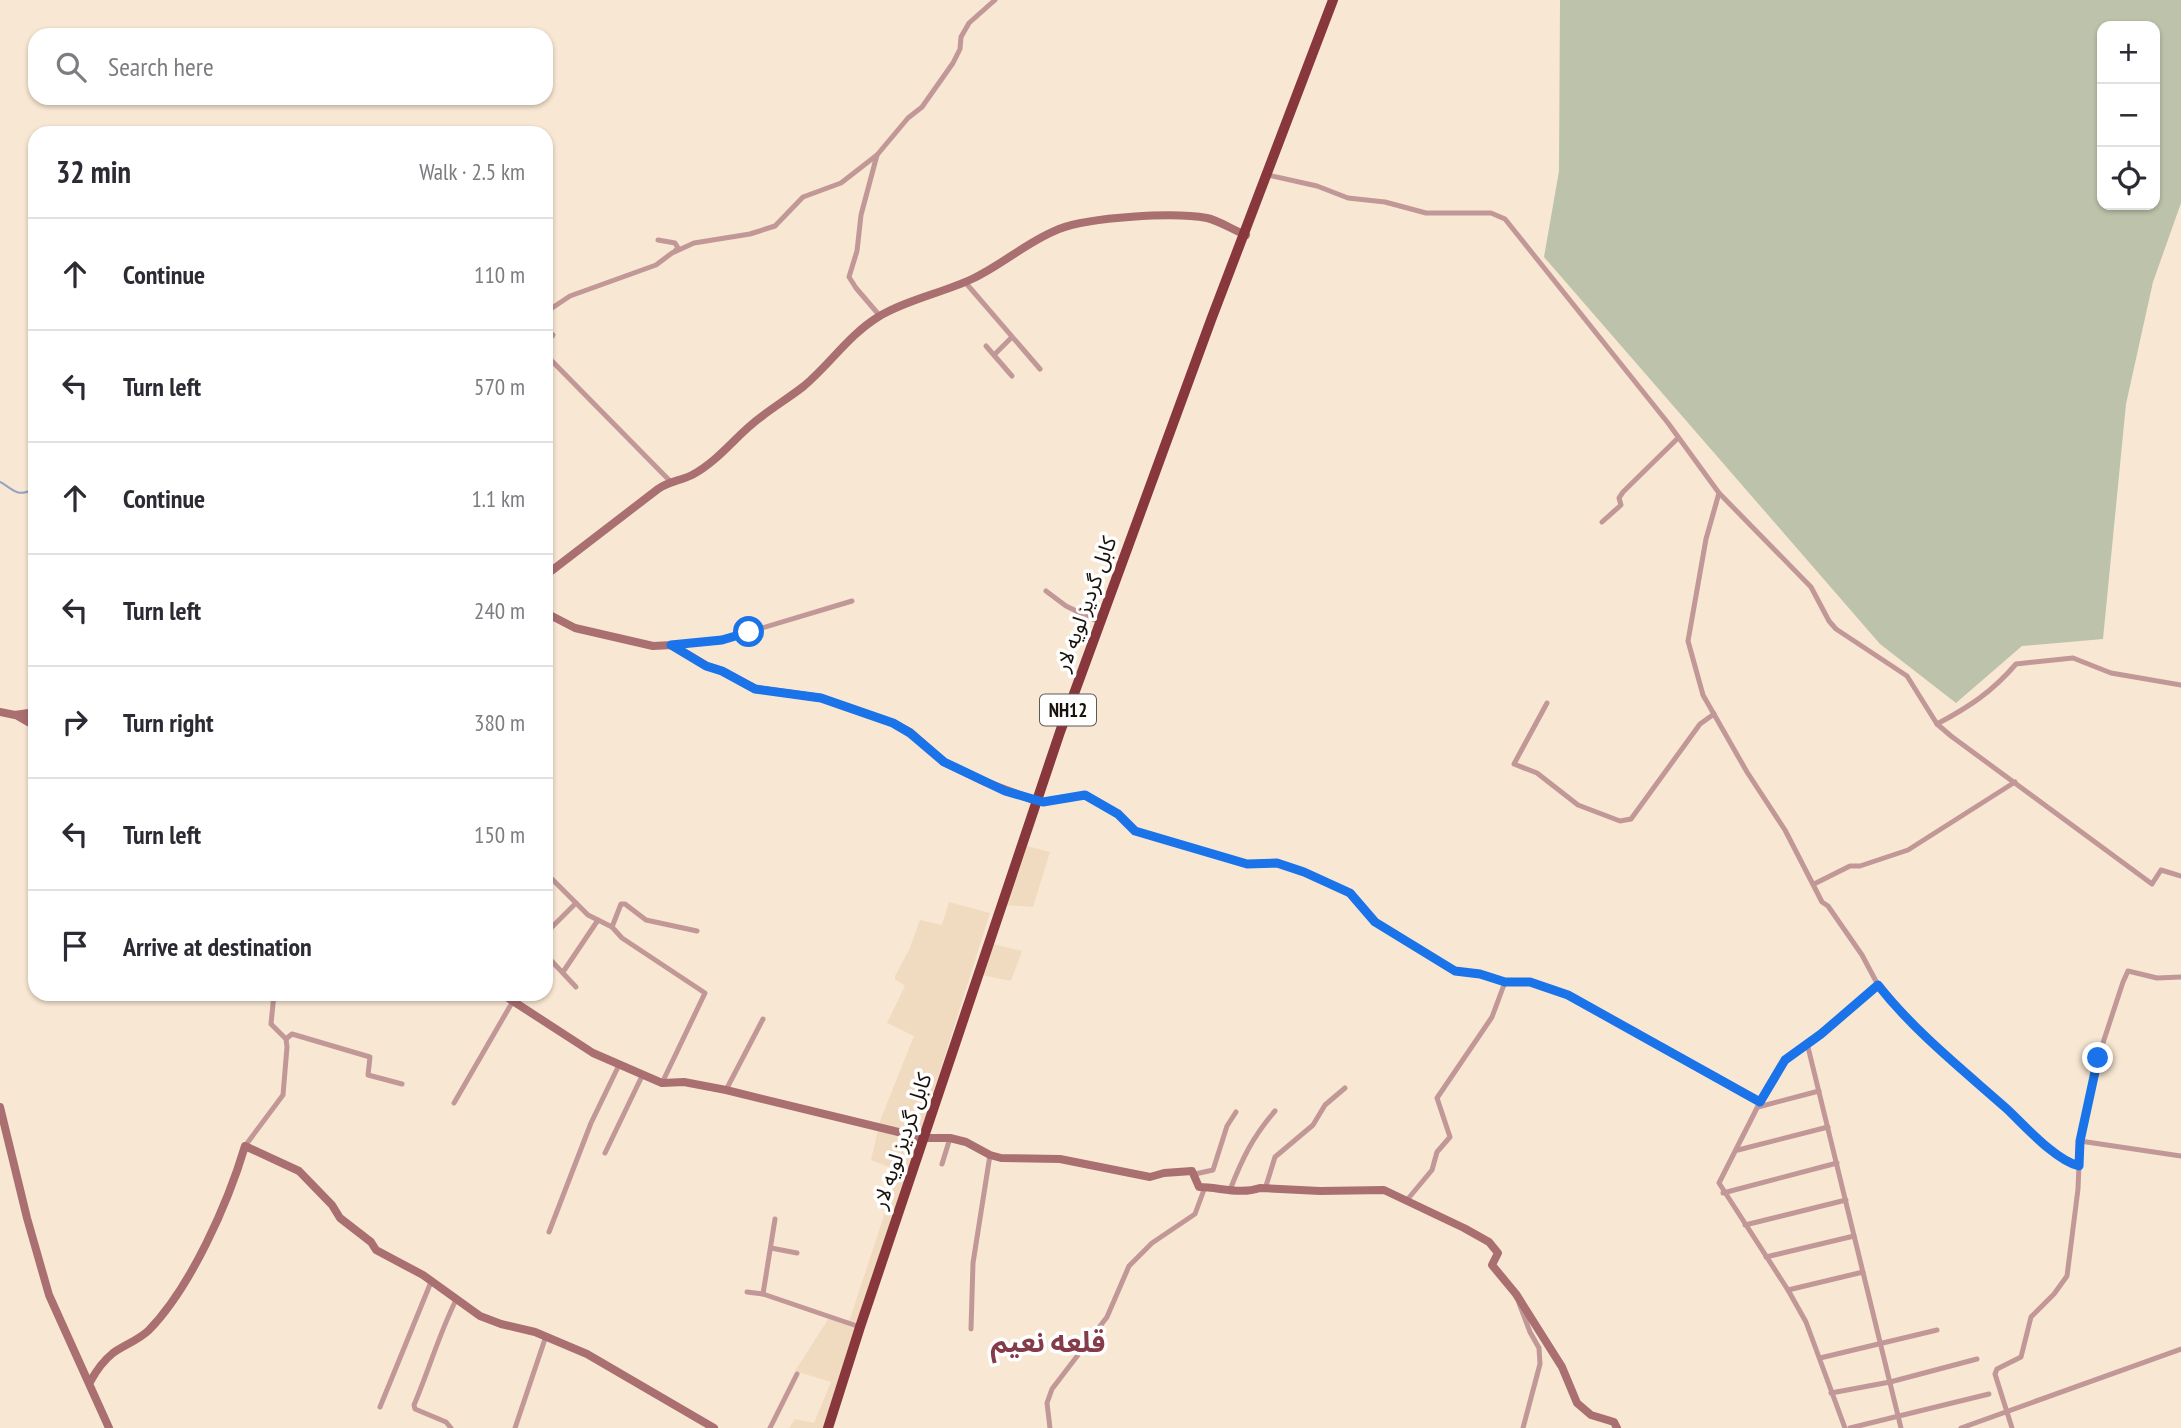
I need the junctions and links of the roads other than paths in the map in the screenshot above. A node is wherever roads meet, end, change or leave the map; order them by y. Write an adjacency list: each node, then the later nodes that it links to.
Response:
1 (995, 0): 3 (street)
2 (1333, 0): 4 (highway, کابل گردیز لویه لار / NH12)
3 (877, 155): 7 (street); 10 (street)
4 (1268, 175): 5 (highway, کابل گردیز لویه لار / NH12); 17 (street)
5 (1246, 235): 8 (street); 25 (highway, کابل گردیز لویه لار / NH12)
6 (658, 240): 7 (street)
7 (672, 253): 9 (street)
8 (965, 282): 10 (street); 11 (street)
9 (553, 307)
10 (880, 316): 18 (street)
11 (1012, 338): 13 (street); 15 (street)
12 (986, 346): 13 (street)
13 (995, 354): 16 (street)
14 (553, 362): 18 (street)
15 (1040, 369)
16 (1012, 376)
17 (1678, 438): 19 (street); 20 (street)
18 (670, 481): 21 (street)
19 (1719, 492): 31 (street); 34 (street)
20 (1602, 522)
21 (553, 569)
22 (1046, 591): 25 (street)
23 (852, 601): 26 (street)
24 (553, 617): 26 (street)
25 (1099, 622): 36 (highway, کابل گردیز لویه لار / NH12)
26 (671, 645): 36 (street)
27 (2181, 685): 34 (street)
28 (1547, 703): 31 (street)
29 (0, 712): 32 (street)
30 (28, 713): 32 (street)
31 (1714, 714): 39 (street)
32 (15, 715): 33 (street)
33 (28, 722)
34 (1937, 724): 35 (street)
35 (2015, 782): 37 (street); 39 (street)
36 (1036, 801): 48 (street); 69 (highway, کابل گردیز لویه لار / NH12)
37 (2181, 876)
38 (553, 880): 40 (street)
39 (1814, 884): 49 (street)
40 (576, 903): 41 (street); 42 (street)
41 (598, 920): 43 (street); 46 (street)
42 (553, 926)
43 (612, 927): 44 (street); 58 (street)
44 (697, 931)
45 (553, 962): 46 (street)
46 (563, 972): 50 (street)
47 (2181, 977): 71 (street)
48 (1505, 982): 64 (street); 85 (street)
49 (1878, 985): 55 (street); 79 (street)
50 (576, 987)
51 (273, 1001): 54 (street)
52 (513, 1001): 56 (street); 63 (street)
53 (763, 1019): 61 (street)
54 (286, 1039): 59 (street); 72 (street)
55 (1807, 1043): 62 (street); 64 (street)
56 (619, 1065): 57 (street); 89 (street)
57 (643, 1074): 58 (street); 74 (street)
58 (662, 1083): 61 (street)
59 (402, 1084)
60 (1345, 1088): 82 (street)
61 (726, 1090): 69 (street)
62 (1819, 1091): 64 (street); 68 (street)
63 (454, 1103)
64 (1759, 1104): 73 (street)
65 (0, 1107): 110 (street)
66 (1275, 1111): 83 (street)
67 (1236, 1112): 80 (street)
68 (1828, 1127): 73 (street); 77 (street)
69 (923, 1138): 70 (street); 101 (highway, کابل گردیز لویه لار / NH12)
70 (950, 1138): 75 (street); 78 (street)
71 (2080, 1141): 76 (street); 79 (street)
72 (245, 1146): 95 (street); 110 (street)
73 (1738, 1150): 84 (street)
74 (605, 1153)
75 (990, 1155): 80 (street); 102 (street)
76 (2181, 1156)
77 (1837, 1163): 84 (street); 86 (street)
78 (942, 1164)
79 (2079, 1166): 115 (street)
80 (1195, 1174): 81 (street)
81 (1205, 1187): 83 (street); 123 (street)
82 (1265, 1189): 83 (street); 85 (street)
83 (1230, 1190)
84 (1723, 1193): 88 (street)
85 (1407, 1200): 99 (street)
86 (1846, 1200): 88 (street); 90 (street)
87 (775, 1219): 91 (street)
88 (1745, 1225): 93 (street)
89 (549, 1232)
90 (1854, 1236): 93 (street); 94 (street)
91 (771, 1248): 92 (street); 98 (street)
92 (797, 1253)
93 (1766, 1257): 96 (street)
94 (1863, 1272): 96 (street); 105 (street)
95 (431, 1282): 100 (street); 114 (street)
96 (1788, 1290): 107 (street)
97 (747, 1292): 98 (street)
98 (763, 1294): 101 (street)
99 (1516, 1294): 124 (street); 125 (street)
100 (456, 1300): 104 (street); 118 (street)
101 (860, 1327): 122 (highway, کابل گردیز لویه لار / NH12)
102 (971, 1329)
103 (1937, 1330): 105 (street)
104 (546, 1336): 119 (street); 120 (street)
105 (1880, 1342): 107 (street); 111 (street)
106 (2181, 1349): 115 (street)
107 (1819, 1358): 112 (street)
108 (1977, 1359): 111 (street)
109 (797, 1374): 121 (street)
110 (90, 1382): 117 (street)
111 (1890, 1382): 112 (street); 116 (street)
112 (1831, 1393): 126 (street)
113 (1989, 1394): 116 (street)
114 (380, 1407)
115 (2007, 1411): 129 (street); 130 (street)
116 (1898, 1415): 127 (street); 128 (street)
117 (109, 1428)
118 (451, 1428)
119 (515, 1428)
120 (713, 1428)
121 (770, 1428)
122 (828, 1428)
123 (1050, 1428)
124 (1523, 1428)
125 (1617, 1428)
126 (1844, 1428)
127 (1850, 1428)
128 (1901, 1428)
129 (1961, 1428)
130 (2012, 1428)

